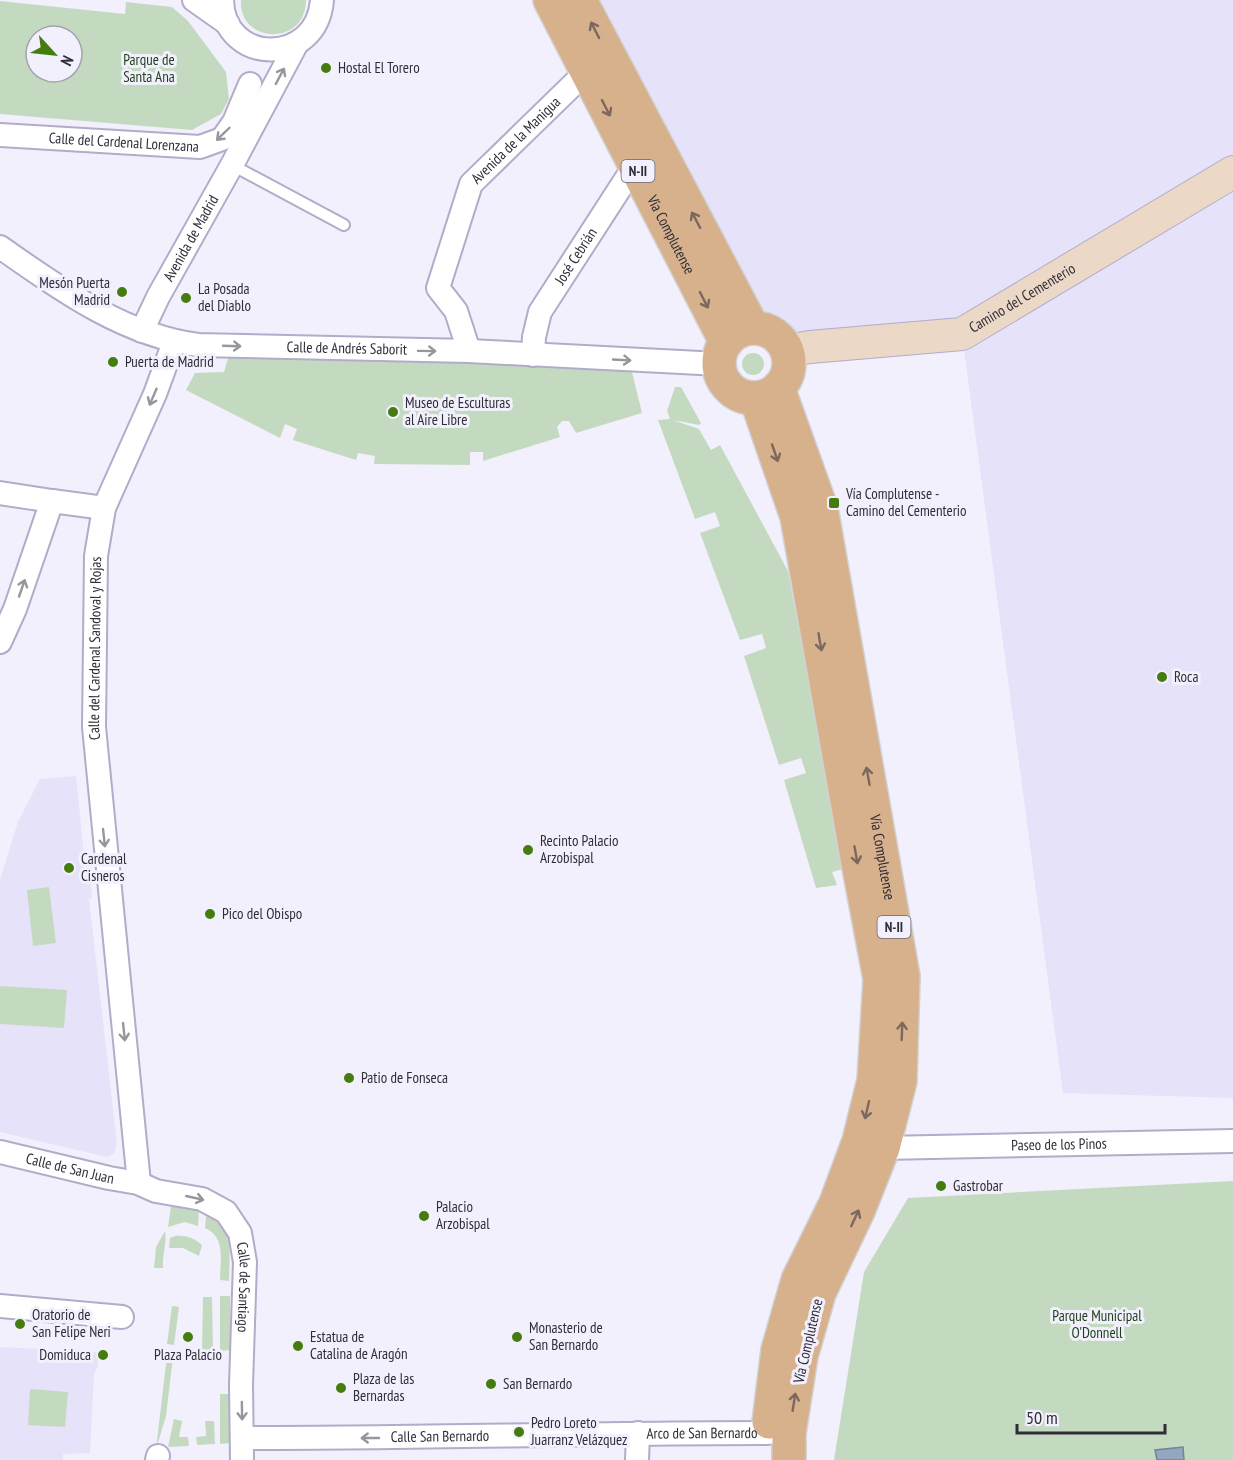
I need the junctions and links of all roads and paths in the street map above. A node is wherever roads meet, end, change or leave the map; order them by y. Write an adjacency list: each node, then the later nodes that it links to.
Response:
1 (194, 0): 6 (street)
2 (222, 0): 6 (street, Avenida de Madrid)
3 (322, 0): 7 (street, Avenida de Madrid)
4 (550, 0): 8 (main road, Vía Complutense / N-II)
5 (580, 0): 18 (main road, Vía Complutense / N-II, one-way to 5)
6 (235, 32): 7 (street); 9 (street, Avenida de Madrid)
7 (297, 44): 11 (street, Avenida de Madrid, one-way to 7)
8 (587, 71): 12 (main road, Vía Complutense / N-II, one-way to 12); 19 (street, Avenida de la Manigua)
9 (250, 84): 10 (street, Calle del Cardenal Lorenzana, one-way to 10); 11 (street, Avenida de Madrid)
10 (0, 135)
11 (237, 156): 14 (lane); 16 (street, Avenida de Madrid)
12 (635, 165): 18 (main road, Vía Complutense / N-II, one-way to 18); 21 (street, José Cebrián)
13 (1233, 172): 20 (street, Camino del Cementerio)
14 (344, 225)
15 (0, 247): 16 (street, Calle de Andrés Saborit)
16 (142, 331): 17 (street, Calle de Andrés Saborit)
17 (174, 342): 19 (street, Calle de Andrés Saborit, one-way to 19); 25 (street, Calle del Cardenal Sandoval y Rojas, one-way to 25)
18 (733, 345): 20 (main road); 21 (street, Calle de Andrés Saborit, one-way to 18); 22 (main road, N-II)
19 (469, 351): 21 (street, Calle de Andrés Saborit)
20 (787, 351): 22 (main road)
21 (533, 356)
22 (767, 393): 28 (main road, Vía Complutense / N-II, one-way to 22); 34 (main road, Vía Complutense / N-II, one-way to 34)
23 (0, 493): 24 (street)
24 (52, 501): 25 (street); 26 (street, one-way to 24)
25 (104, 508): 30 (street, Calle del Cardenal Sandoval y Rojas, one-way to 30)
26 (0, 642)
27 (1233, 1141): 28 (street, Paseo de los Pinos)
28 (883, 1148): 37 (main road, Vía Complutense / N-II, one-way to 28)
29 (0, 1152): 30 (street, Calle de San Juan)
30 (139, 1183): 35 (street, Calle de Santiago, one-way to 35)
31 (0, 1306): 32 (street)
32 (122, 1317)
33 (638, 1433): 34 (street, Arco de San Bernardo); 35 (street, Calle San Bernardo, one-way to 35); 36 (street)
34 (768, 1447)
35 (242, 1449)
36 (637, 1460)
37 (789, 1460)

